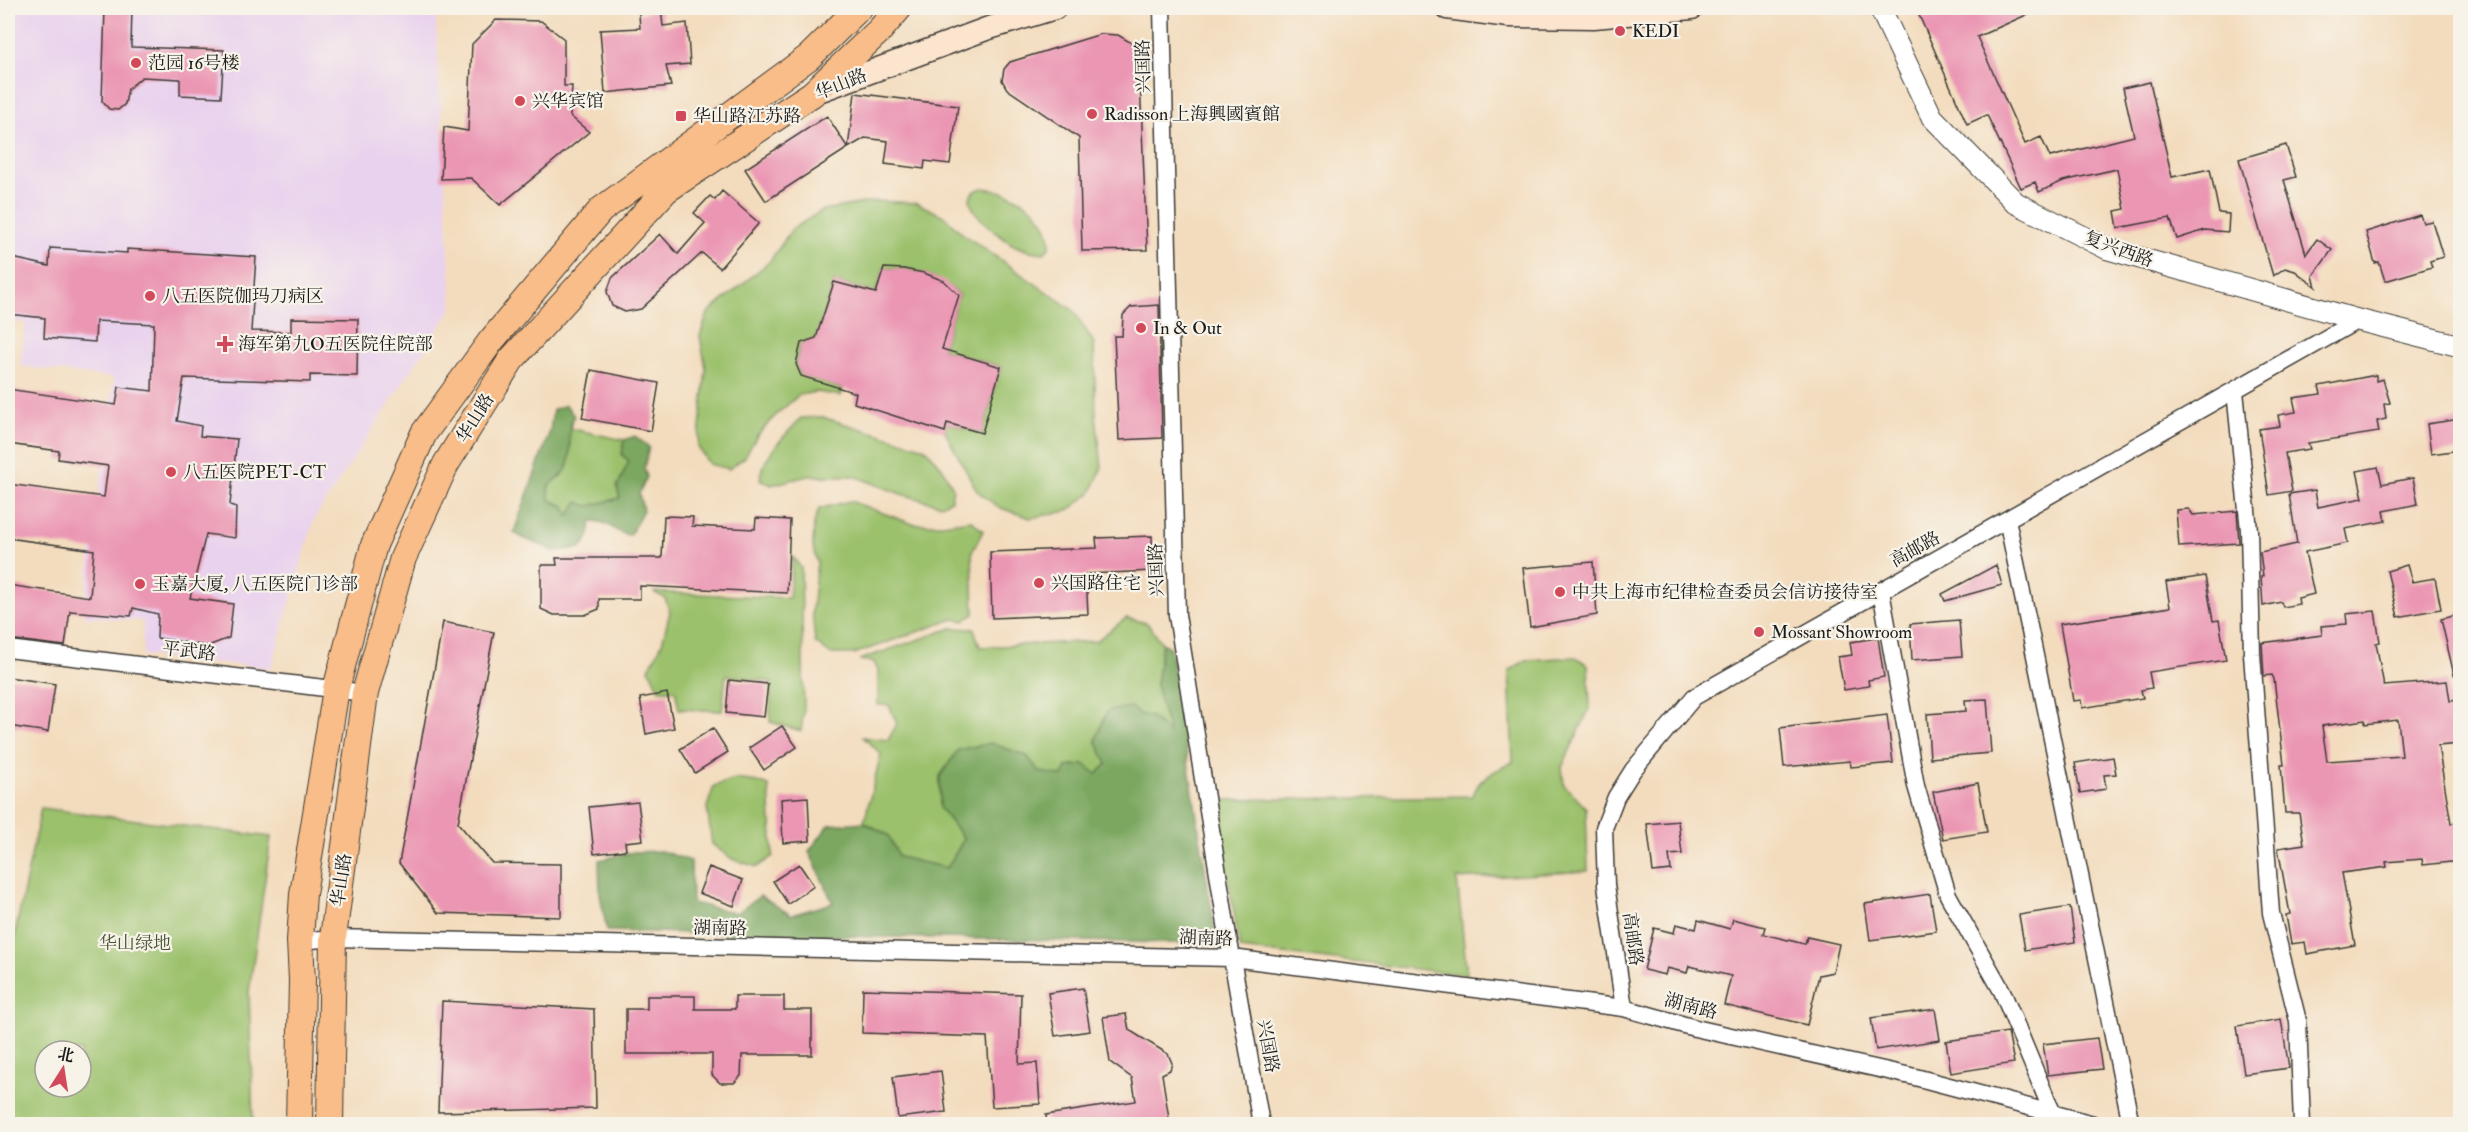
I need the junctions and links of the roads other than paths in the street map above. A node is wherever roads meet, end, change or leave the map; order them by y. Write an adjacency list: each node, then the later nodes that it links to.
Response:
1 (859, 8): 16 (main road, 华山路)
2 (899, 8): 9 (main road)
3 (1054, 8): 9 (main road, 华山路)
4 (1162, 8): 20 (street, 兴国路)
5 (1447, 8): 8 (main road)
6 (1692, 8): 8 (main road)
7 (1880, 8): 10 (street, 复兴西路)
8 (1593, 12)
9 (812, 93): 17 (main road, 华山路)
10 (2358, 320): 11 (street, 复兴西路); 12 (street, 高邮路)
11 (2460, 346)
12 (2235, 391): 13 (street, 高邮路); 28 (street)
13 (2007, 519): 14 (street, 高邮路); 27 (street)
14 (1881, 591): 21 (street, 高邮路); 22 (street)
15 (8, 649): 16 (street, 平武路)
16 (336, 689): 17 (street, 平武路); 19 (main road, 华山路)
17 (365, 693): 18 (main road, 华山路)
18 (333, 938): 19 (street, 湖南路); 20 (street, 湖南路); 24 (main road, 华山路)
19 (300, 941): 23 (main road, 华山路)
20 (1232, 958): 21 (street, 湖南路); 25 (street, 兴国路)
21 (1624, 1008): 22 (street, 湖南路)
22 (2053, 1114): 26 (street, 湖南路)
23 (298, 1125)
24 (330, 1125)
25 (1261, 1125)
26 (2093, 1125)
27 (2132, 1125)
28 (2302, 1125)

